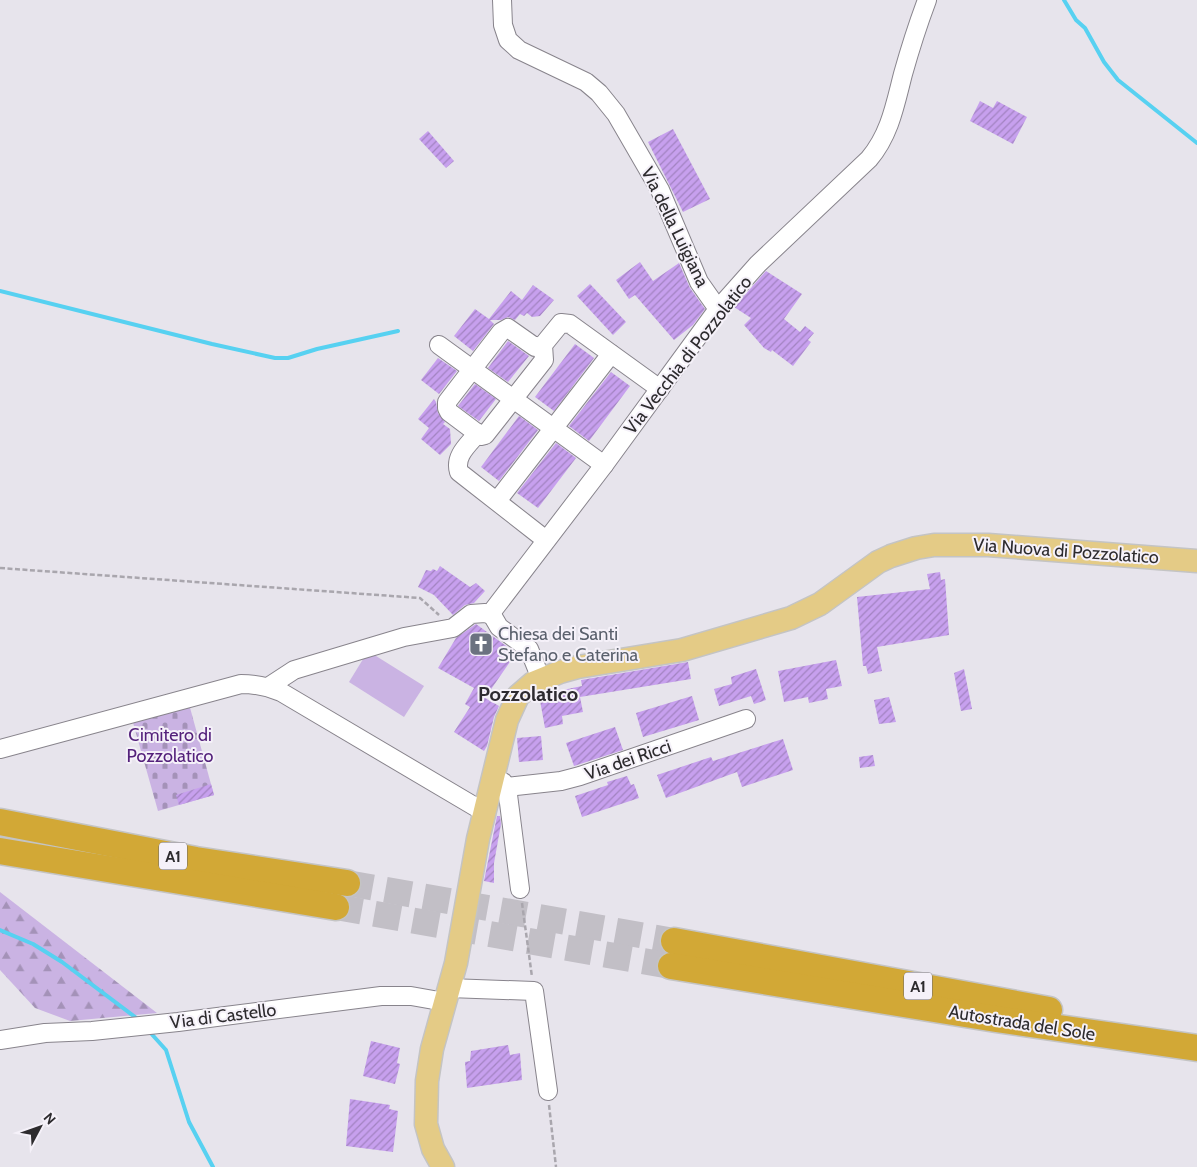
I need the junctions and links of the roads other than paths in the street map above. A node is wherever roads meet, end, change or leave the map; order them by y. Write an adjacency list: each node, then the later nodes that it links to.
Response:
1 (502, 0): 3 (street, Via della Luigiana)
2 (927, 0): 3 (street, Via Vecchia di Pozzolatico)
3 (718, 309): 8 (street, Via Vecchia di Pozzolatico)
4 (439, 345): 7 (street)
5 (543, 345): 6 (street); 7 (street); 9 (street)
6 (611, 354): 8 (street); 10 (street)
7 (473, 369): 9 (street); 11 (street)
8 (660, 389): 12 (street, Via Vecchia di Pozzolatico)
9 (513, 400): 10 (street); 11 (street)
10 (553, 428): 12 (street); 13 (street)
11 (478, 433): 13 (street)
12 (604, 465): 14 (street, Via Vecchia di Pozzolatico)
13 (497, 501): 14 (street)
14 (546, 540): 16 (street, Via Vecchia di Pozzolatico)
15 (1197, 561): 17 (main road, Via Nuova di Pozzolatico)
16 (492, 616): 17 (street); 18 (street)
17 (541, 679): 21 (main road, Via Nuova di Pozzolatico)
18 (268, 687): 20 (street); 22 (street)
19 (746, 719): 21 (street, Via dei Ricci)
20 (0, 749)
21 (500, 783): 22 (main road, Via Nuova di Pozzolatico); 26 (street)
22 (484, 812): 28 (main road, Via Nuova di Pozzolatico)
23 (0, 822): 25 (highway, A1)
24 (0, 851): 27 (highway, A1)
25 (347, 883)
26 (520, 889)
27 (336, 907)
28 (447, 995): 30 (street, Via di Castello); 32 (street, Via di Castello); 33 (main road, Via Nuova di Pozzolatico)
29 (1197, 1038): 31 (highway, Autostrada del Sole / A1)
30 (0, 1040)
31 (1197, 1048)
32 (548, 1091)
33 (443, 1167)

